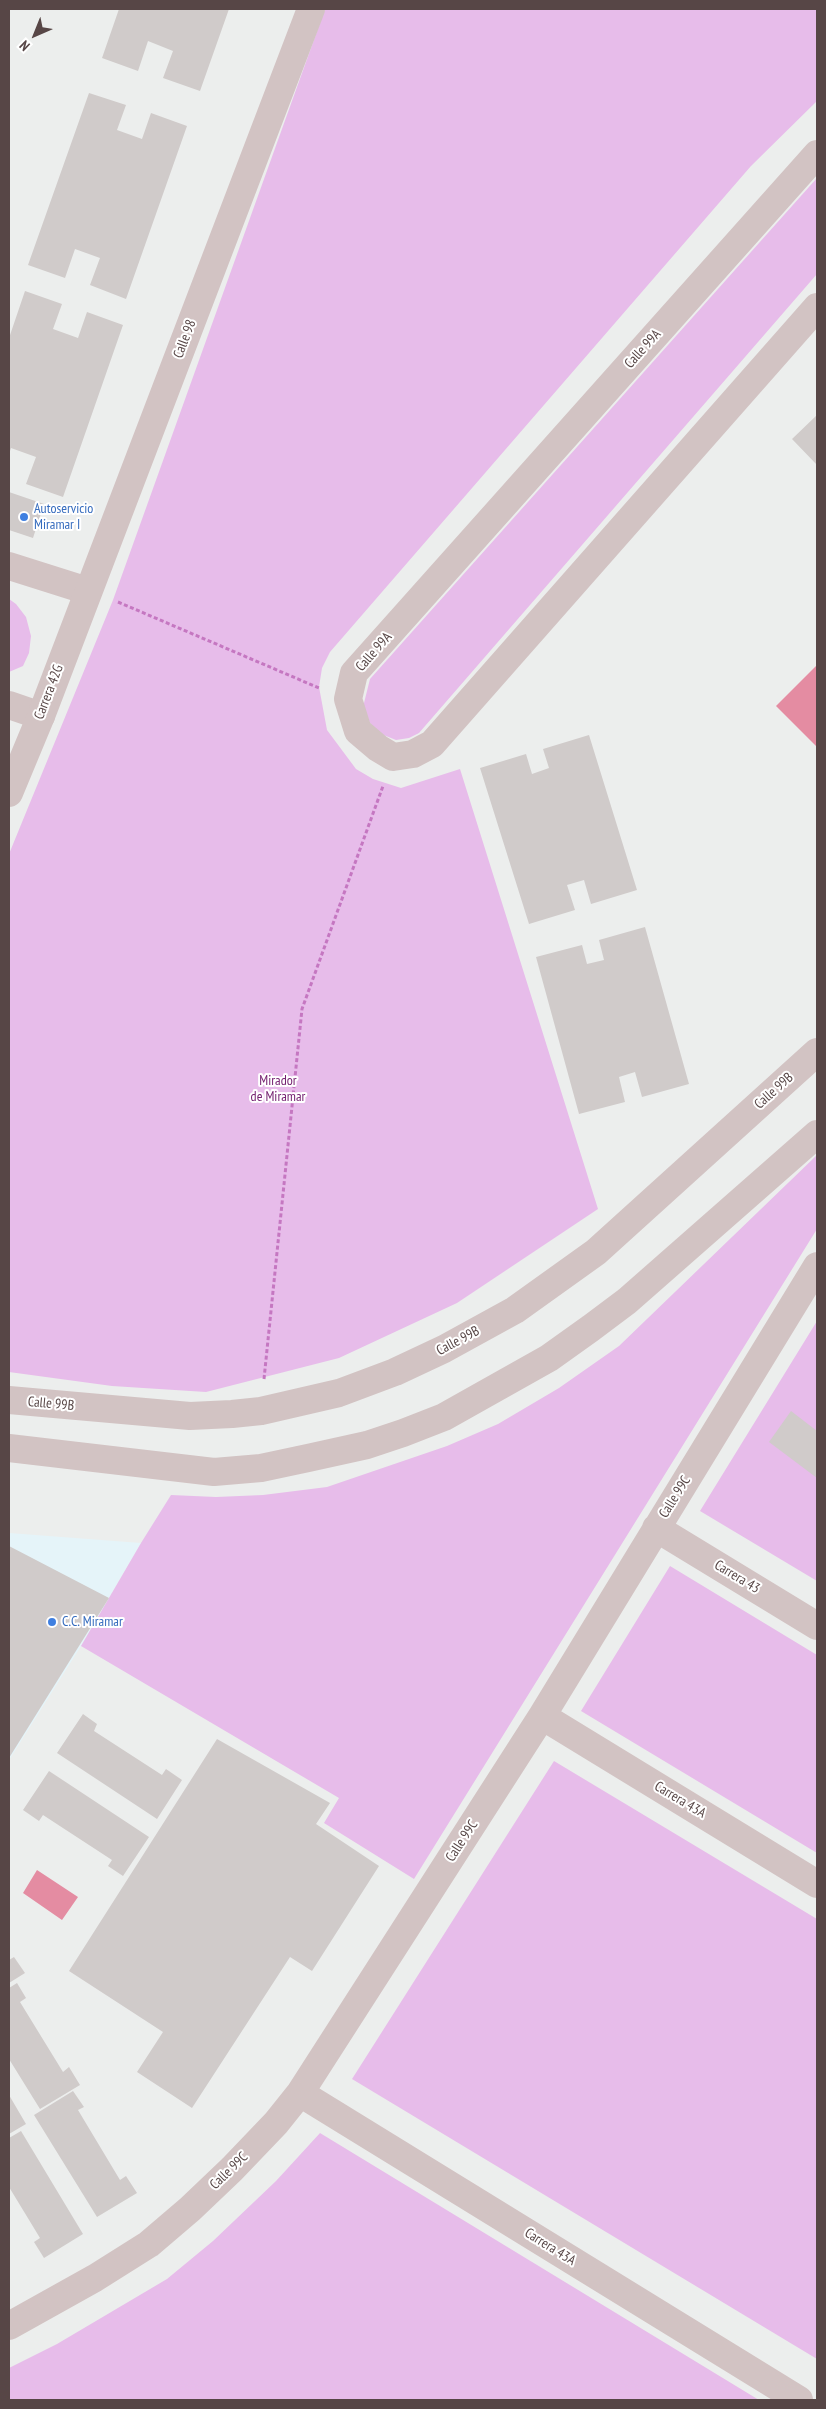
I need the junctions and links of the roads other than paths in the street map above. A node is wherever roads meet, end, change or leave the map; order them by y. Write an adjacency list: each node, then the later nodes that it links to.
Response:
1 (311, 9): 5 (street, Calle 98)
2 (817, 154): 3 (street, Calle 99A)
3 (817, 307)
4 (9, 566): 5 (street)
5 (88, 591): 7 (street, Carrera 42G)
6 (9, 705): 7 (street)
7 (41, 716): 8 (street, Carrera 42G)
8 (9, 793)
9 (817, 1052): 12 (street, Calle 99B)
10 (817, 1134): 13 (street)
11 (817, 1266): 14 (street, Calle 99C)
12 (9, 1400)
13 (9, 1448)
14 (656, 1528): 15 (street, Carrera 43); 16 (street, Calle 99C)
15 (817, 1626)
16 (542, 1716): 17 (street, Carrera 43A); 18 (street, Calle 99C)
17 (817, 1884)
18 (300, 2094): 19 (street, Calle 99C); 20 (street, Carrera 43A)
19 (9, 2326)
20 (799, 2400)

